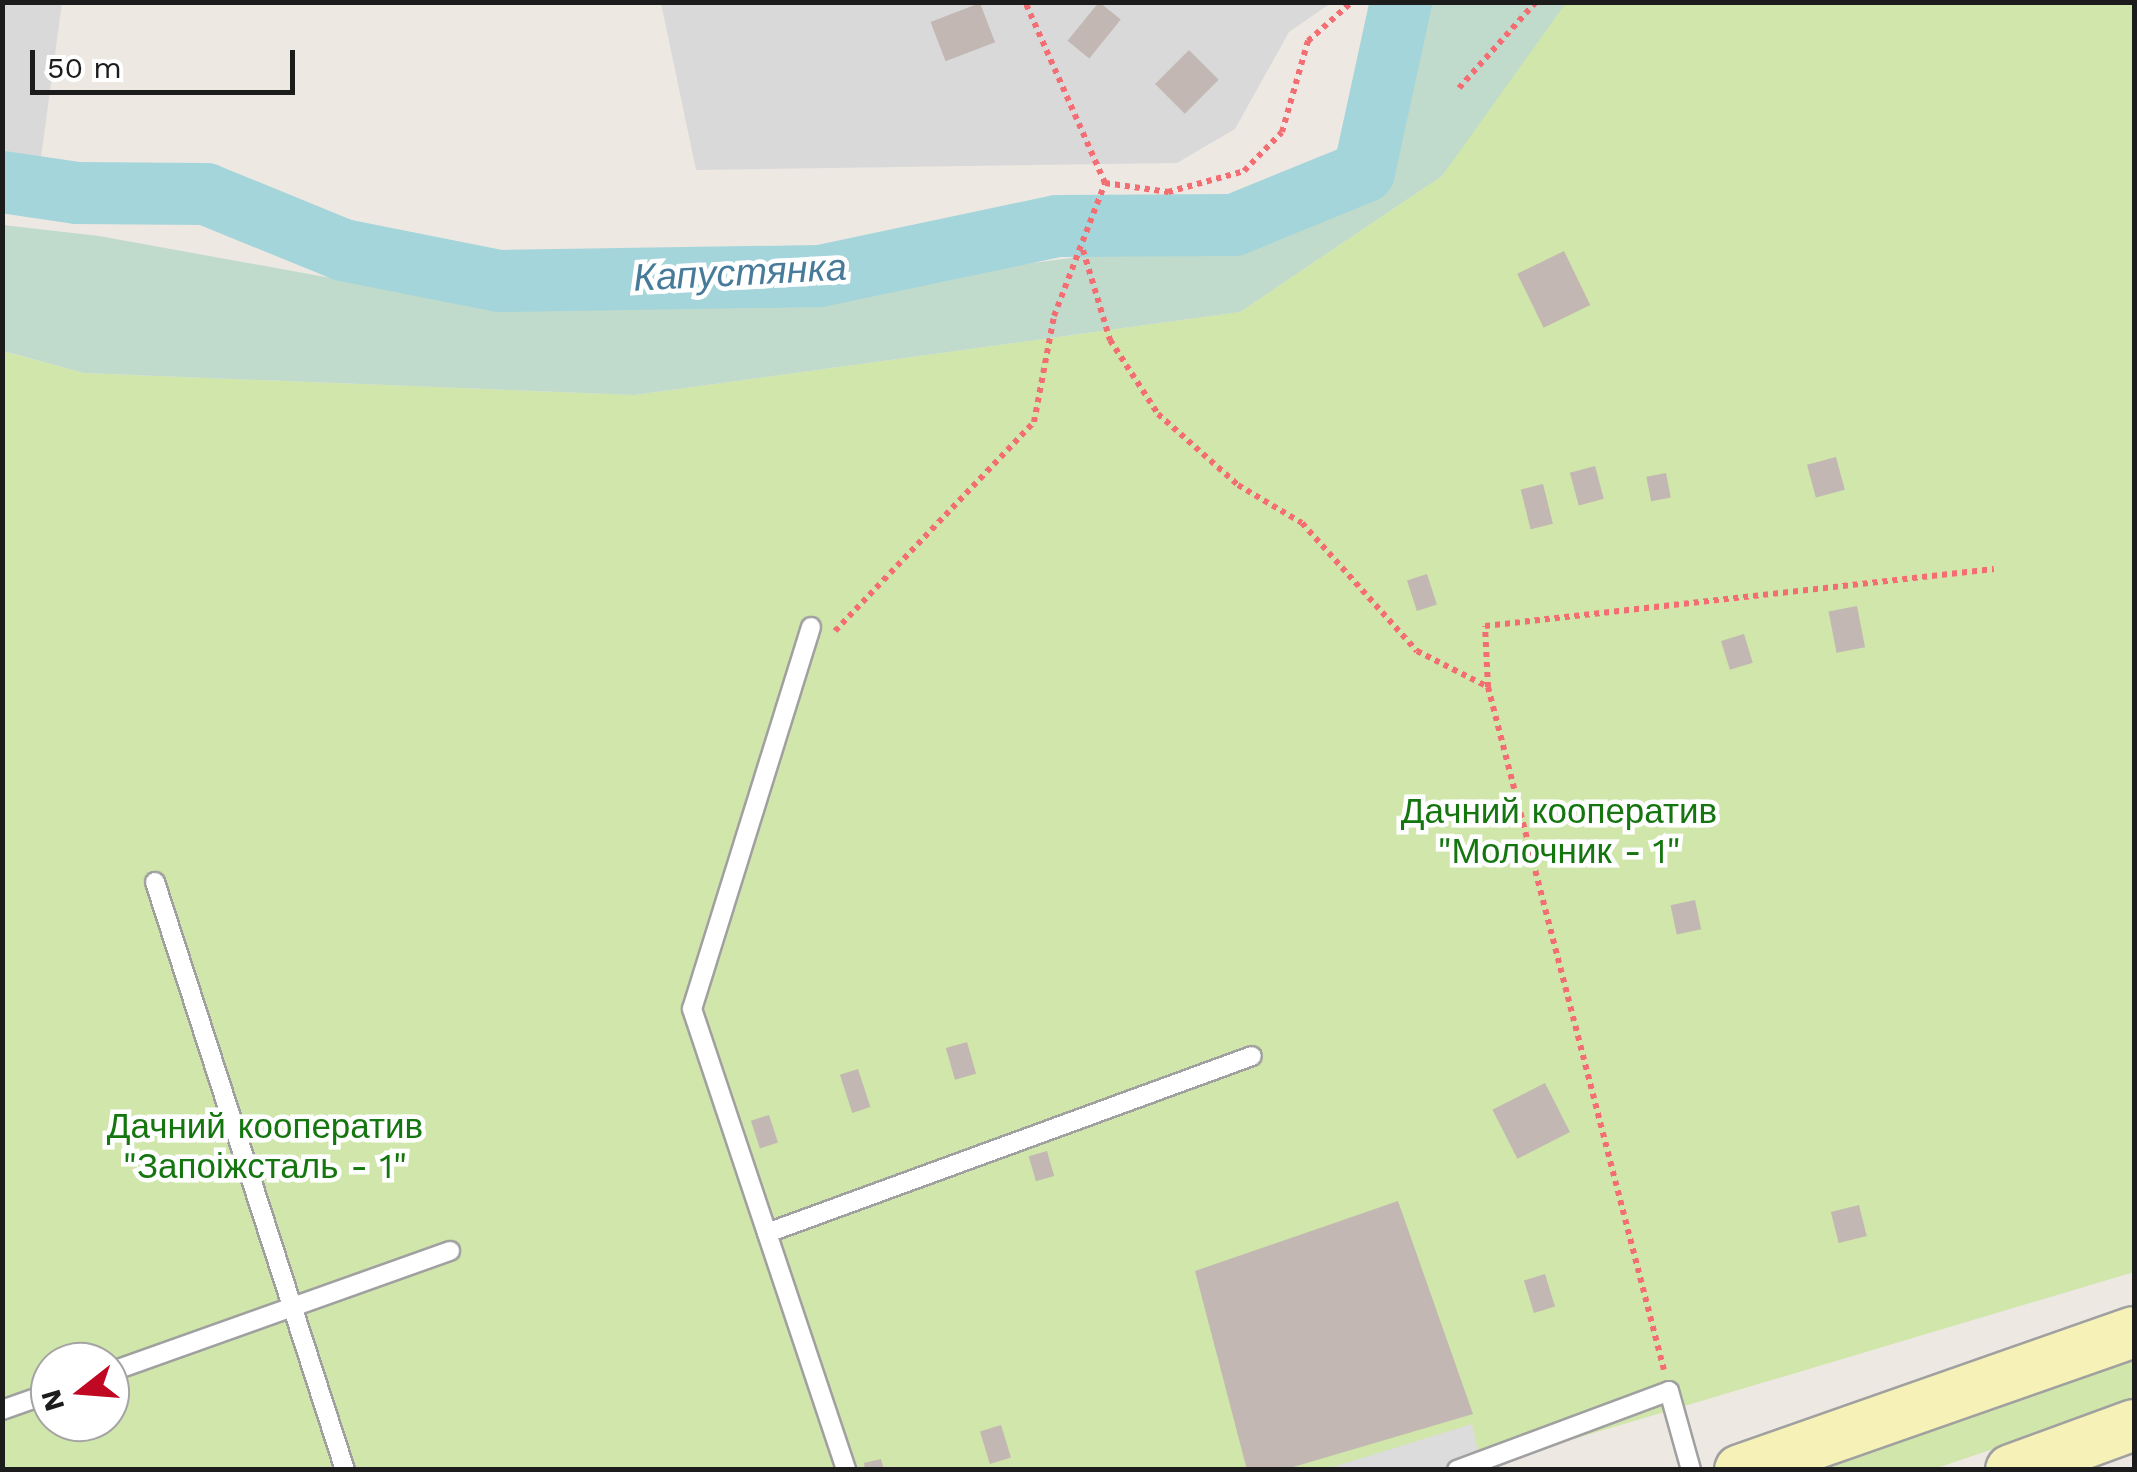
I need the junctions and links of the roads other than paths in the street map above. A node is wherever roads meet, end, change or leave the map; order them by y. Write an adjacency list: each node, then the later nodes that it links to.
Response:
1 (812, 627): 4 (lane)
2 (156, 882): 6 (lane)
3 (1252, 1056): 4 (lane)
4 (767, 1233): 13 (lane)
5 (450, 1251): 6 (lane)
6 (293, 1306): 8 (lane); 12 (lane)
7 (2134, 1332): 16 (main road)
8 (130, 1365)
9 (30, 1400): 10 (lane)
10 (2, 1410)
11 (2134, 1426): 17 (main road)
12 (345, 1470)
13 (846, 1470)
14 (1456, 1470): 15 (lane)
15 (1691, 1470)
16 (1740, 1470)
17 (2012, 1470)

